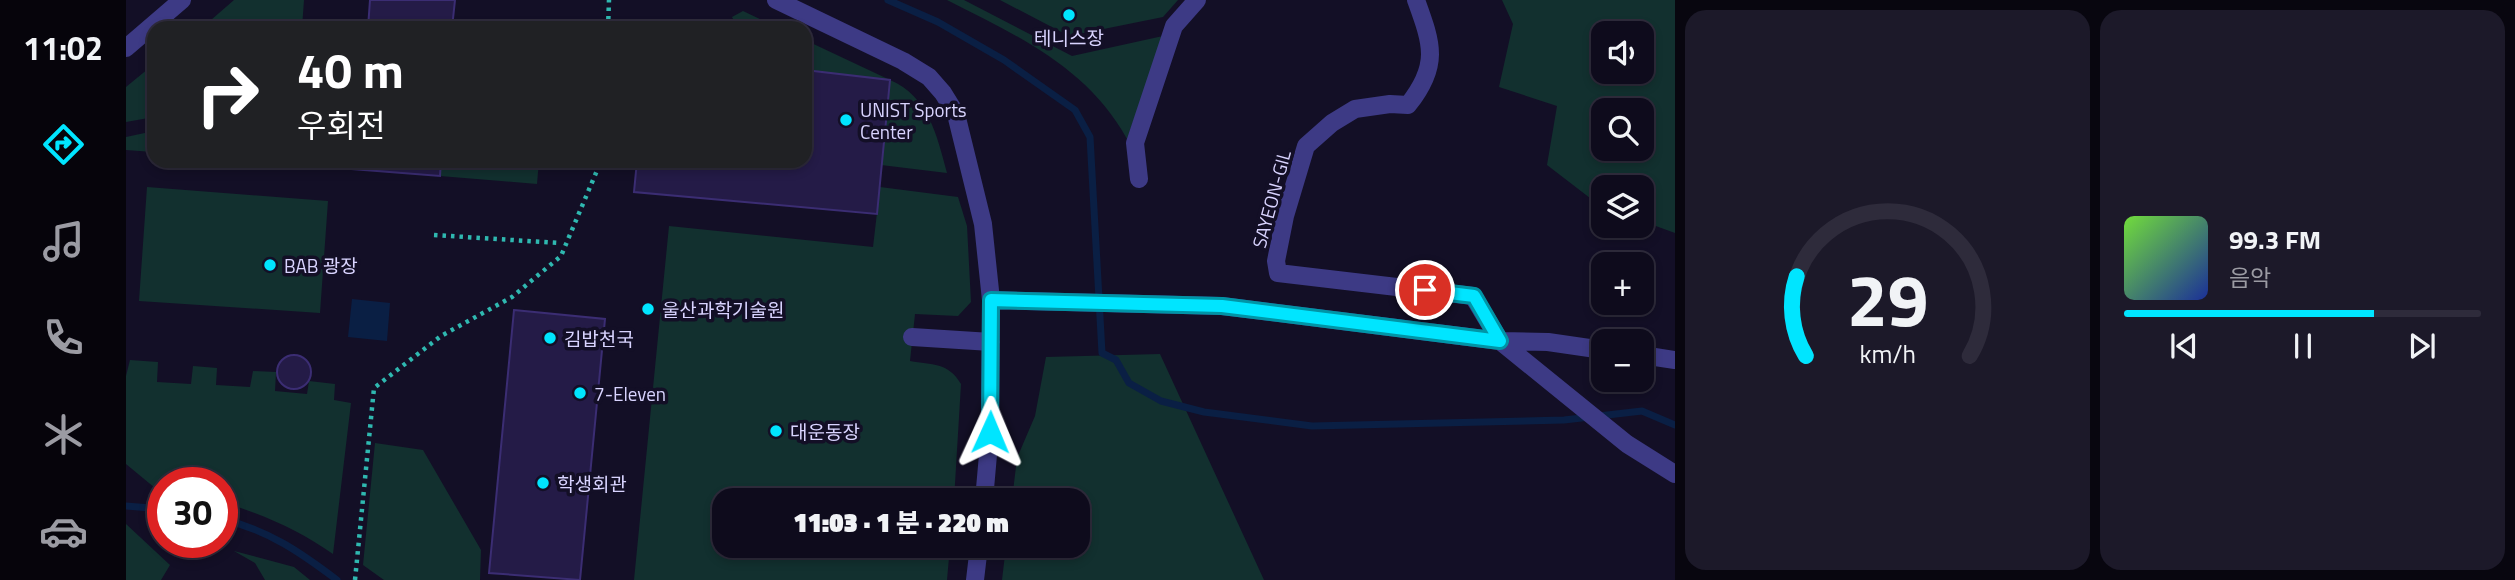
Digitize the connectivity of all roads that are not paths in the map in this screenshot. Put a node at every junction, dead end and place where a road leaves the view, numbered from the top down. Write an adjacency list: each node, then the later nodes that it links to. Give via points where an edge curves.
1 (182, 0): 5 (street)
2 (776, 0): 9 (street, via 903,61 929,77 943,93 956,114 983,224)
3 (1197, 0): 8 (street, via 1174,26 1135,144)
4 (1416, 0): 11 (street, SAYEON-GIL, via 1432,45 1419,91 1408,105 1355,109 1306,146 1285,216 1278,273 1474,296)
5 (158, 21)
6 (147, 30): 7 (street)
7 (126, 48)
8 (1139, 179)
9 (991, 300): 11 (street, via 1222,306); 12 (street)
10 (912, 337): 12 (street)
11 (1500, 341): 13 (street); 16 (street, SAYEON-GIL, via 1627,444)
12 (991, 342): 17 (street)
13 (1591, 348)
14 (1654, 357): 15 (street)
15 (1675, 360)
16 (1675, 474)
17 (985, 488)
18 (978, 558): 19 (street)
19 (975, 580)

